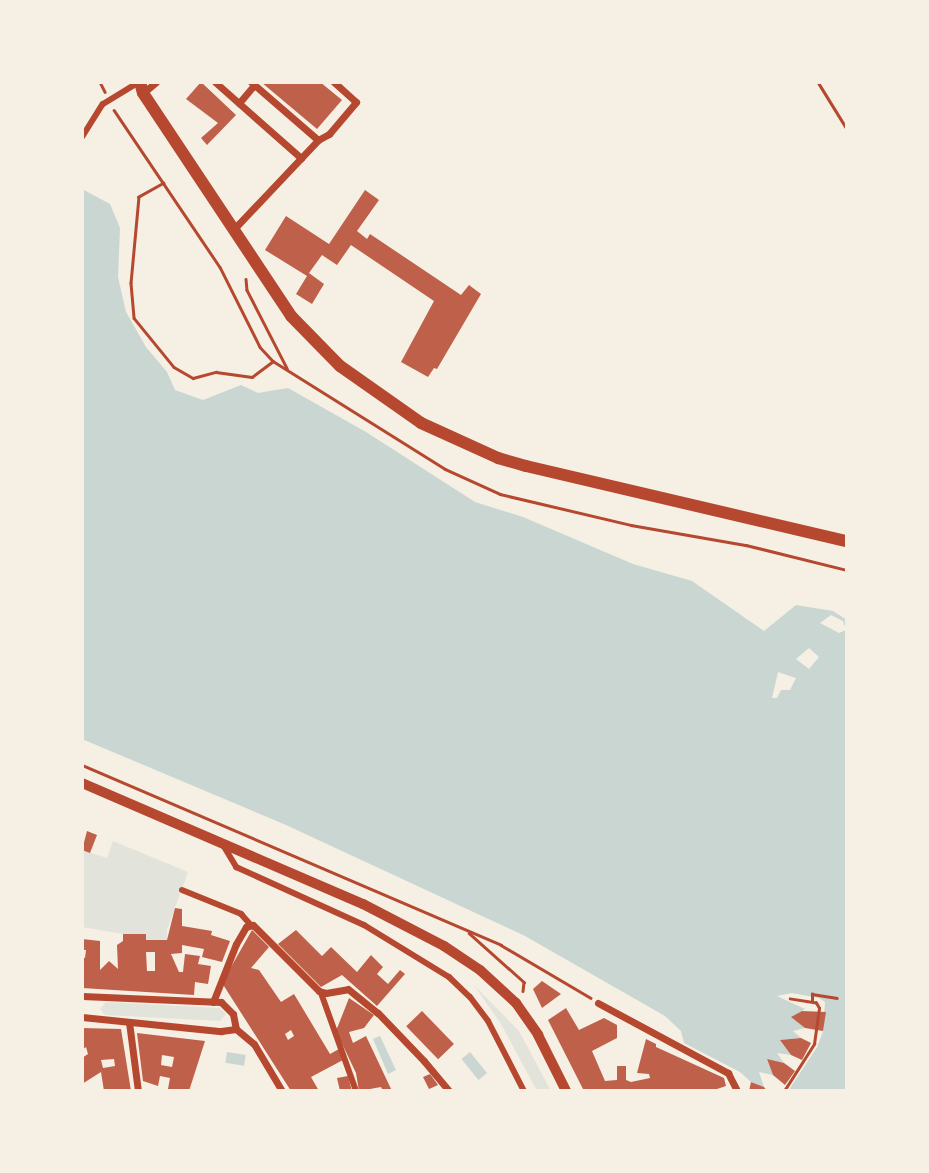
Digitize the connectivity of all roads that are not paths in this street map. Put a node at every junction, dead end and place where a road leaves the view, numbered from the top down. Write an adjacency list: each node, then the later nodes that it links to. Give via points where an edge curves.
1 (156, 82): 5 (street)
2 (215, 82): 6 (street)
3 (334, 82): 8 (street, via 356,102 329,134)
4 (252, 84): 6 (street); 8 (street)
5 (141, 86): 7 (street, via 103,104); 10 (main road)
6 (239, 103): 9 (street)
7 (82, 137)
8 (318, 140): 9 (street)
9 (301, 158): 10 (street)
10 (233, 230): 11 (main road, via 312,340 350,374 432,428 526,466)
11 (847, 541)
12 (82, 783): 13 (street)
13 (222, 843): 27 (street, via 236,867 364,925 449,977 488,1021); 28 (street, via 426,935 480,970 516,1003)
14 (182, 890): 15 (street, via 241,914)
15 (250, 924): 16 (street); 18 (street, via 224,969)
16 (321, 993): 25 (street); 26 (street, via 349,990 378,1013)
17 (82, 996): 18 (street)
18 (213, 1002): 22 (street, via 227,1005)
19 (598, 1003): 29 (street, via 728,1073)
20 (82, 1017): 21 (street)
21 (129, 1022): 22 (street); 23 (street)
22 (236, 1029): 24 (street, via 246,1035)
23 (138, 1091)
24 (282, 1091)
25 (356, 1091)
26 (449, 1091)
27 (524, 1091)
28 (566, 1091)
29 (737, 1091)

